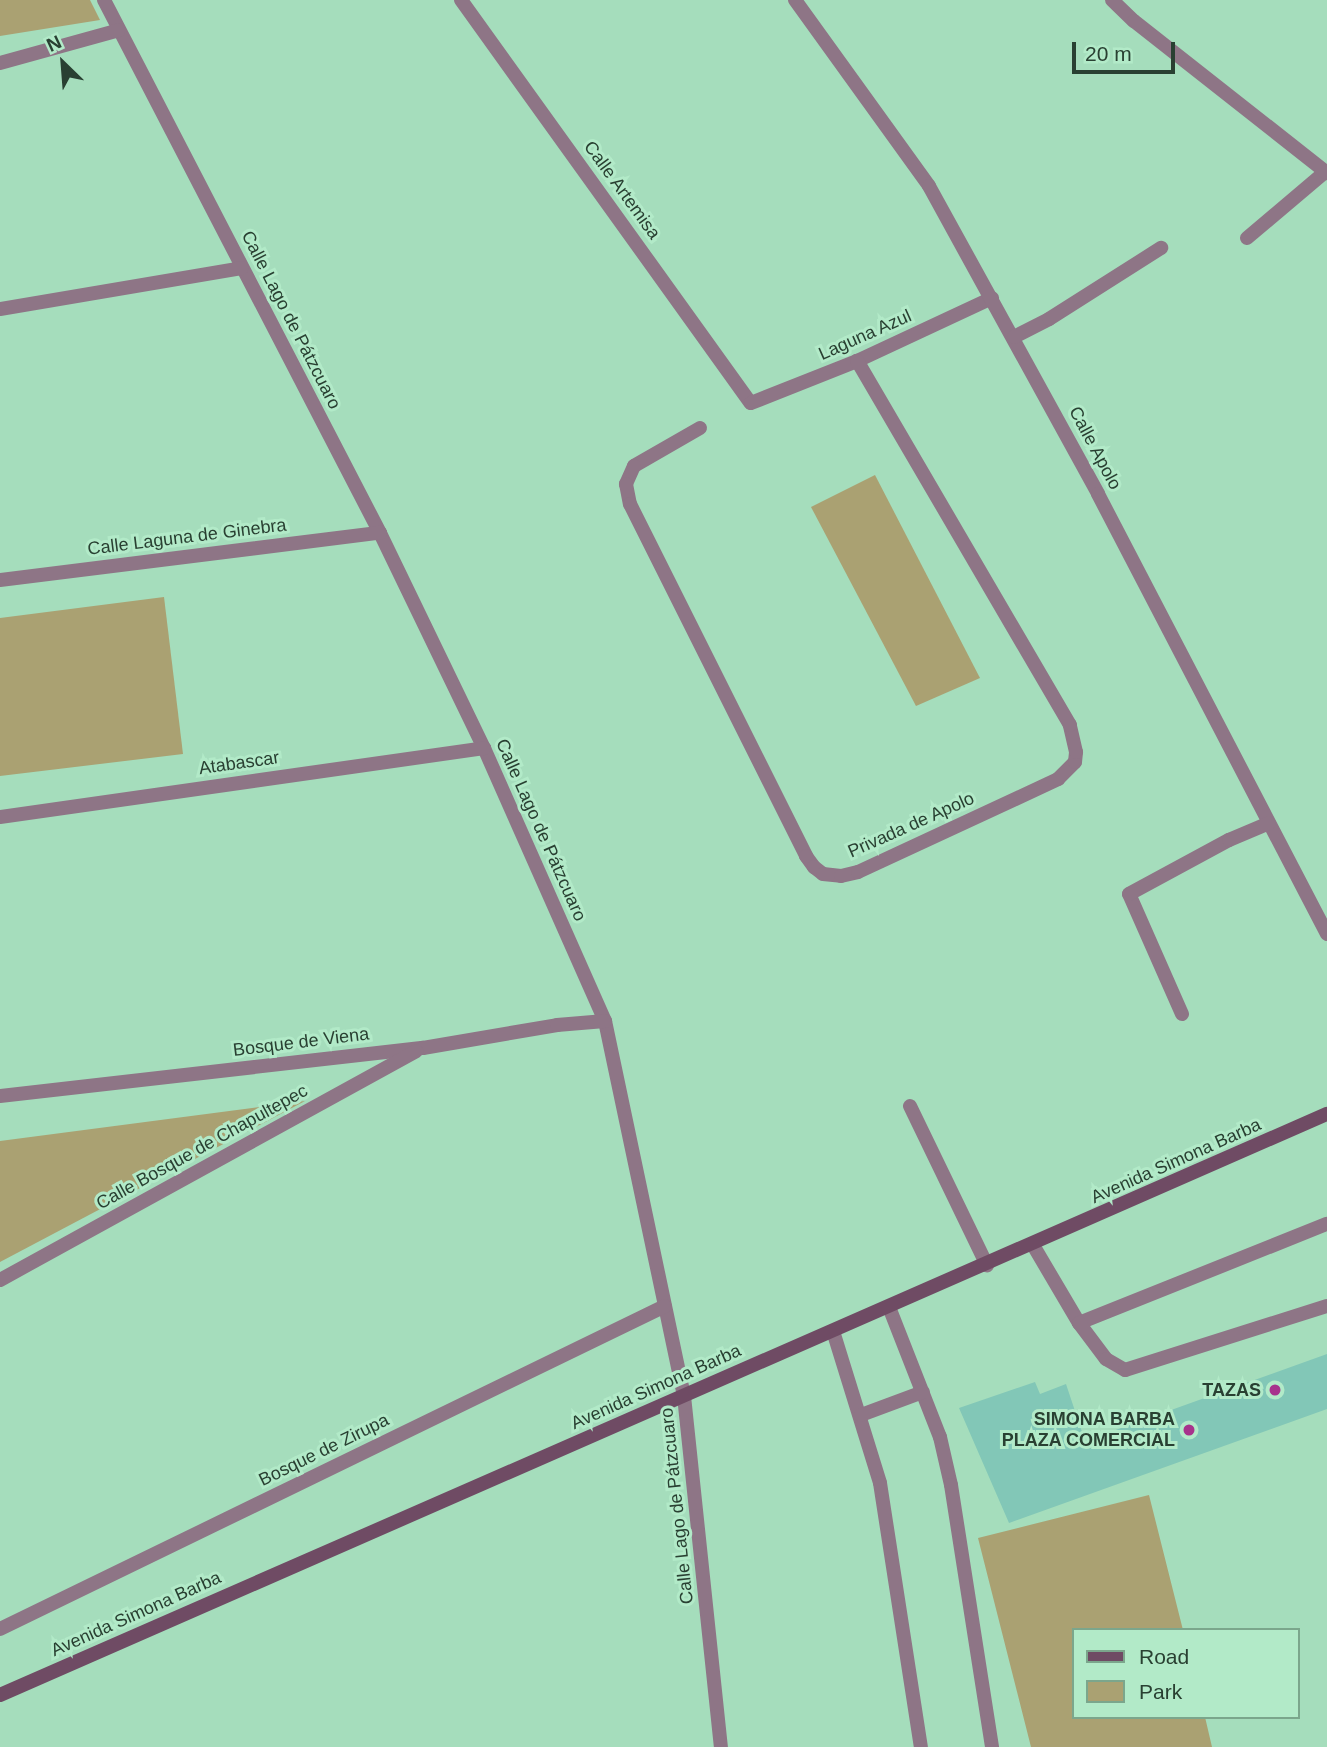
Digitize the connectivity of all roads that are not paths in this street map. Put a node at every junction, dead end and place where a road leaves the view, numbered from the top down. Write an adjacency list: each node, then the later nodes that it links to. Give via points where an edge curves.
1 (104, 0): 5 (street, Calle Lago de Pátzcuaro)
2 (461, 0): 15 (street, Calle Artemisa)
3 (795, 0): 11 (street, Calle Apolo, via 929,186)
4 (1112, 0): 7 (street)
5 (119, 30): 6 (street); 10 (street, Calle Lago de Pátzcuaro)
6 (0, 63)
7 (1326, 172): 8 (street)
8 (1247, 238)
9 (1160, 248): 13 (street)
10 (242, 268): 12 (street); 17 (street, Calle Lago de Pátzcuaro)
11 (992, 298): 13 (street, Calle Apolo); 14 (street, Laguna Azul)
12 (0, 309)
13 (1014, 337): 21 (street, Calle Apolo)
14 (858, 361): 15 (street, Laguna Azul); 16 (street, Privada de Apolo, via 1070,726 1076,752 1075,762 1058,779 858,872 823,874 806,856 630,504 626,484 634,466)
15 (751, 403)
16 (700, 428)
17 (380, 533): 18 (street, Calle Laguna de Ginebra); 19 (street, Calle Lago de Pátzcuaro)
18 (0, 580)
19 (484, 748): 20 (street, Atabascar); 24 (street, Calle Lago de Pátzcuaro)
20 (0, 817)
21 (1269, 823): 22 (street, Calle Apolo); 23 (street, via 1129,894)
22 (1327, 934)
23 (1182, 1014)
24 (605, 1021): 25 (street, Bosque de Viena); 34 (street, Calle Lago de Pátzcuaro)
25 (423, 1048): 26 (street, Bosque de Viena); 32 (street, Calle Bosque de Chapultepec)
26 (0, 1096)
27 (910, 1106): 31 (street)
28 (1327, 1114): 30 (main road, Avenida Simona Barba)
29 (1327, 1224): 36 (street)
30 (1033, 1245): 31 (main road, Avenida Simona Barba); 36 (street)
31 (987, 1265): 35 (main road, Avenida Simona Barba)
32 (0, 1279)
33 (1327, 1306): 36 (street, via 1125,1370 1106,1359)
34 (665, 1307): 39 (street, Calle Lago de Pátzcuaro); 41 (street, Bosque de Zirupa)
35 (889, 1307): 37 (main road, Avenida Simona Barba); 38 (street)
36 (1079, 1323)
37 (833, 1331): 39 (main road, Avenida Simona Barba); 40 (street)
38 (923, 1392): 40 (street); 45 (street, via 951,1485)
39 (684, 1396): 42 (main road, Avenida Simona Barba); 43 (street, Calle Lago de Pátzcuaro)
40 (861, 1415): 44 (street, via 880,1483)
41 (0, 1629)
42 (0, 1695)
43 (721, 1747)
44 (921, 1747)
45 (992, 1747)

